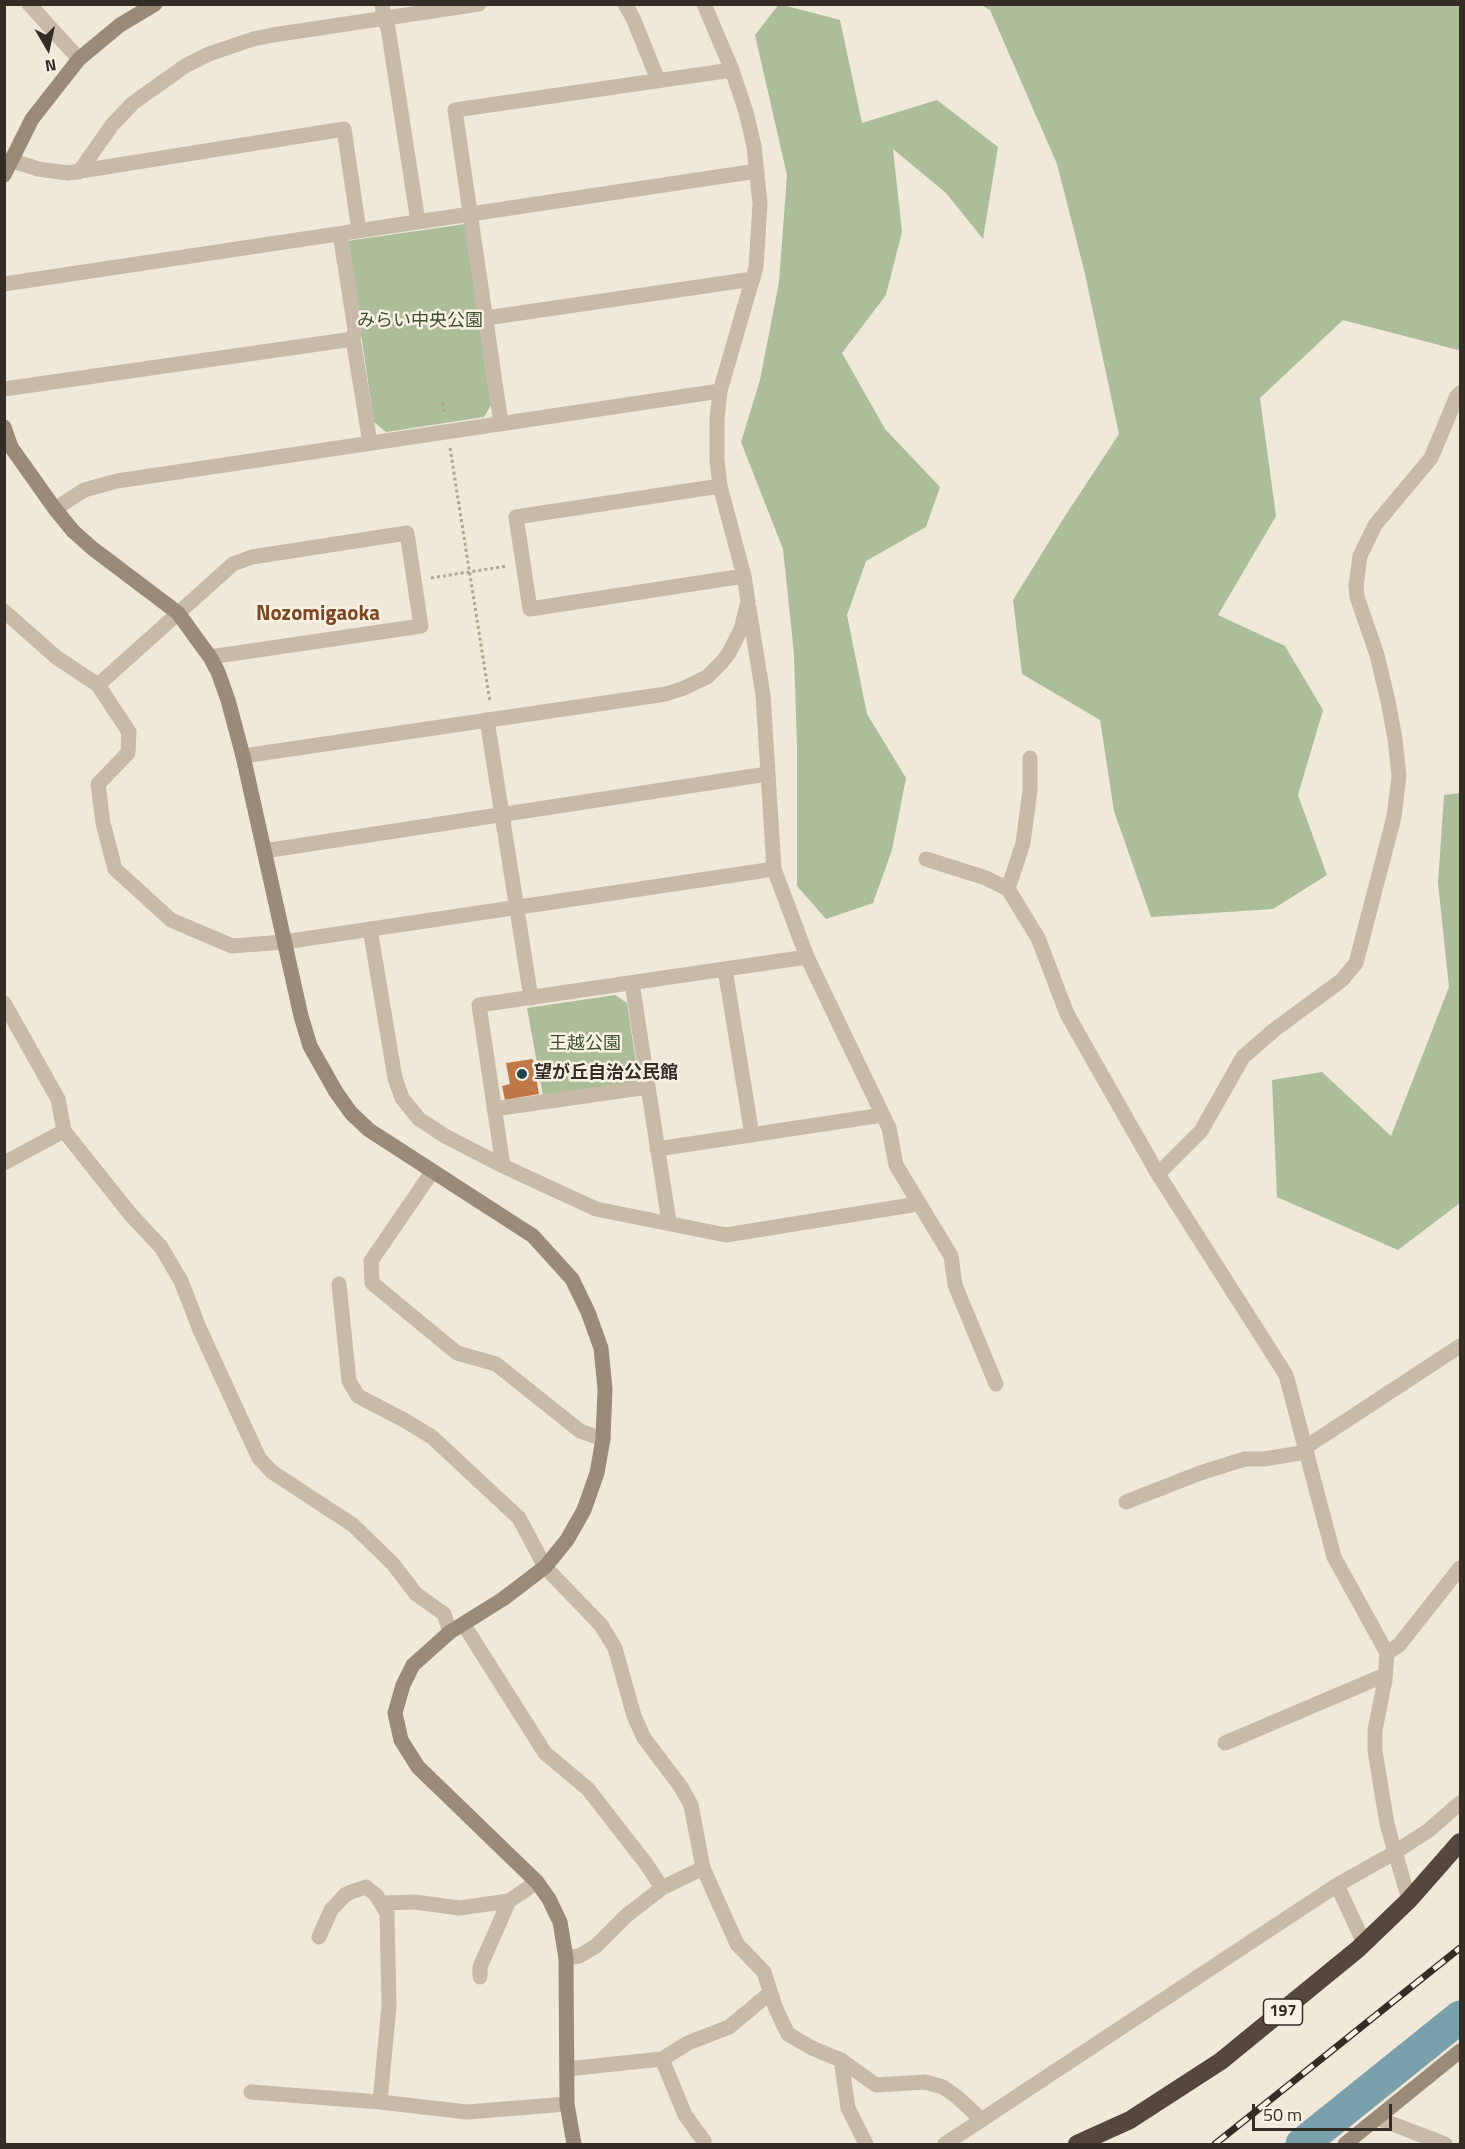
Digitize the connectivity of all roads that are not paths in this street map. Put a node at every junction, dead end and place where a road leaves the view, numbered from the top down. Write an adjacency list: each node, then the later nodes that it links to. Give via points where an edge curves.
1 (29, 4): 7 (street)
2 (155, 4): 7 (street, via 120,25)
3 (479, 4): 6 (street)
4 (625, 4): 9 (street)
5 (704, 4): 8 (street)
6 (383, 12): 12 (street, via 253,39 185,66 133,103); 14 (street)
7 (79, 60): 10 (street, via 32,119)
8 (732, 70): 9 (street); 11 (street, via 752,135)
9 (658, 80): 13 (street, via 455,110)
10 (7, 167): 12 (street)
11 (757, 171): 13 (street); 17 (street, via 758,255)
12 (79, 172): 15 (street, via 344,129)
13 (470, 214): 14 (street); 19 (street)
14 (418, 222): 15 (street)
15 (359, 231): 16 (street)
16 (340, 234): 18 (street); 20 (street, via 355,330)
17 (753, 279): 19 (street); 22 (street)
18 (4, 284)
19 (486, 318): 24 (street)
20 (353, 339): 21 (street); 26 (street)
21 (4, 389)
22 (720, 391): 24 (street); 27 (street, via 716,434)
23 (1461, 393): 61 (street, via 1431,458 1380,518 1360,556 1357,597 1388,701 1399,776 1394,817 1356,963 1342,980 1243,1057 1201,1131)
24 (501, 423): 26 (street)
25 (4, 427): 28 (street, via 11,447)
26 (370, 443): 28 (street, via 117,481 84,490)
27 (720, 486): 29 (street); 29 (street, via 516,517 530,609)
28 (55, 509): 32 (street, via 92,548)
29 (744, 576): 30 (street)
30 (748, 602): 35 (street, via 741,629 722,662 707,677 684,688 666,694); 38 (street, via 763,695)
31 (4, 611): 34 (street, via 57,657)
32 (177, 613): 33 (street); 33 (street, via 232,564 252,557 407,533 421,626); 34 (street)
33 (210, 657): 36 (street, via 228,700)
34 (98, 685): 46 (street, via 129,732 128,753 98,784 115,869 171,920 232,946)
35 (489, 713): 36 (street); 39 (street)
36 (243, 756): 40 (street)
37 (1030, 758): 43 (street, via 1023,843)
38 (767, 774): 39 (street); 42 (street)
39 (502, 815): 40 (street); 44 (street)
40 (264, 851): 46 (street)
41 (926, 859): 43 (street, via 986,878)
42 (774, 869): 44 (street); 47 (street)
43 (1008, 890): 61 (street, via 1038,938 1067,1014)
44 (517, 908): 45 (street); 50 (street)
45 (370, 929): 46 (street); 59 (street, via 394,1078 402,1098 419,1119)
46 (284, 942): 60 (street, via 310,1046 336,1092 369,1130)
47 (807, 957): 48 (street); 54 (street)
48 (725, 969): 49 (street); 56 (street)
49 (632, 983): 50 (street); 52 (street)
50 (531, 998): 53 (street, via 479,1005)
51 (4, 1003): 55 (street, via 58,1099)
52 (648, 1087): 53 (street); 57 (street)
53 (494, 1109): 59 (street)
54 (883, 1115): 56 (street); 62 (street, via 896,1165)
55 (64, 1131): 58 (street); 73 (street, via 161,1247 181,1281 259,1458 272,1472 353,1525 393,1564 416,1594 444,1614)
56 (752, 1135): 57 (street)
57 (657, 1149): 63 (street)
58 (4, 1163)
59 (503, 1166): 63 (street, via 596,1209)
60 (432, 1172): 67 (street, via 532,1236 572,1279 601,1348 605,1389); 67 (street, via 371,1261 372,1283 457,1353 496,1364 580,1431)
61 (1158, 1174): 68 (street, via 1286,1376)
62 (918, 1204): 63 (street, via 726,1235); 66 (street, via 951,1256 955,1285)
63 (669, 1222)
64 (339, 1284): 70 (street, via 349,1381 358,1396 432,1437 519,1518)
65 (1461, 1346): 68 (street)
66 (996, 1384)
67 (603, 1439): 70 (street, via 584,1510)
68 (1306, 1450): 69 (street, via 1264,1460 1245,1459); 74 (street, via 1334,1557)
69 (1126, 1502)
70 (545, 1567): 72 (street); 80 (street, via 601,1624 615,1648 641,1731 691,1804)
71 (1461, 1568): 74 (street, via 1399,1645)
72 (464, 1625): 73 (street); 83 (street, via 545,1753 588,1789)
73 (450, 1632): 81 (street, via 413,1665 403,1685 395,1713 401,1740 418,1767)
74 (1388, 1653): 75 (street)
75 (1385, 1675): 76 (street); 79 (street, via 1375,1730 1376,1751)
76 (1225, 1743)
77 (1461, 1803): 79 (street)
78 (1461, 1842): 84 (highway, 197)
79 (1394, 1853): 82 (street); 84 (street)
80 (703, 1868): 83 (street); 91 (street, via 737,1944 764,1972)
81 (537, 1882): 85 (street); 89 (street, via 560,1922)
82 (1337, 1886): 88 (street); 100 (street)
83 (662, 1888): 89 (street, via 596,1946)
84 (1409, 1900): 88 (highway, 197)
85 (509, 1901): 86 (street, via 459,1908 415,1902); 90 (street, via 480,1967)
86 (381, 1903): 87 (street, via 366,1887 345,1894 331,1910); 97 (street, via 387,1913 389,2006)
87 (319, 1937)
88 (1364, 1943): 105 (highway, 197, via 1221,2061 1130,2121)
89 (566, 1958): 95 (street)
90 (480, 1977)
91 (770, 1993): 93 (street, via 729,2027 688,2043); 94 (street, via 788,2034)
92 (1461, 2051): 99 (street)
93 (662, 2059): 95 (street); 101 (street, via 686,2115)
94 (841, 2060): 100 (street, via 876,2085 925,2082 943,2087); 103 (street, via 848,2108)
95 (567, 2069): 98 (street)
96 (251, 2092): 97 (street)
97 (380, 2102): 98 (street, via 467,2112)
98 (567, 2104): 102 (street)
99 (1377, 2118): 106 (street); 107 (street)
100 (982, 2120): 104 (street)
101 (704, 2141)
102 (574, 2145)
103 (866, 2145)
104 (945, 2145)
105 (1077, 2145)
106 (1345, 2145)
107 (1445, 2145)

